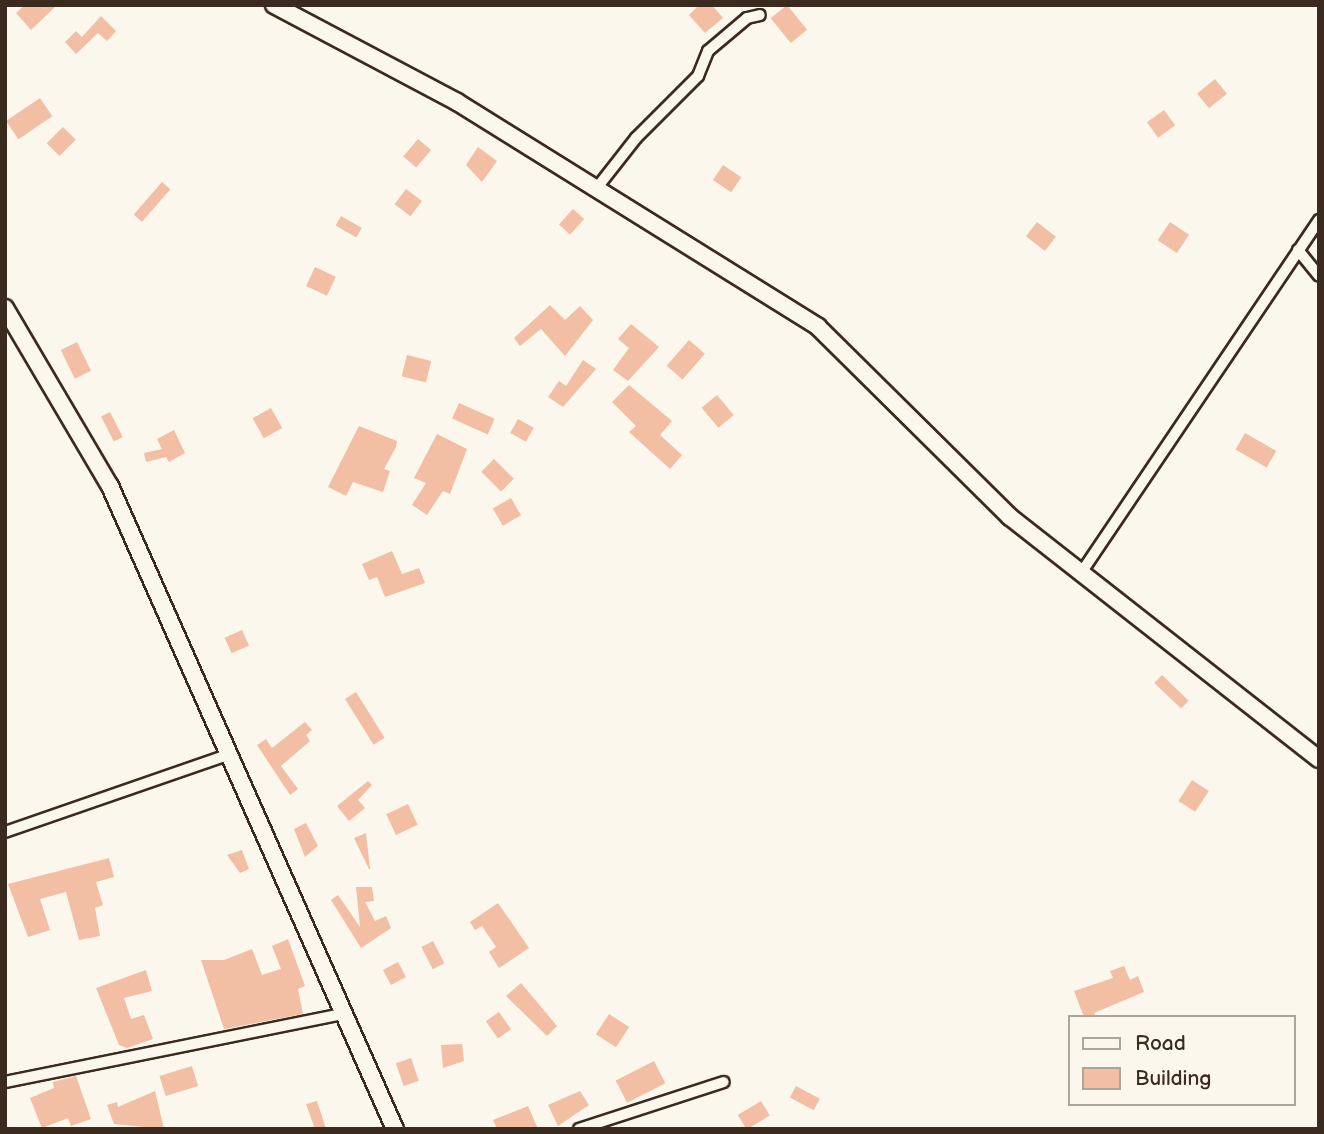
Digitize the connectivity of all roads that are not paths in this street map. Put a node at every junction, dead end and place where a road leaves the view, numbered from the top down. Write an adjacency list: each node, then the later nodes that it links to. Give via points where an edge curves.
1 (274, 5): 3 (main road, via 457,102)
2 (760, 15): 3 (street, via 737,25 708,51 698,76 636,138)
3 (596, 189): 8 (main road, via 818,327 1010,517)
4 (1319, 220): 5 (street)
5 (1298, 250): 6 (street); 8 (street)
6 (1319, 276)
7 (5, 308): 9 (main road, via 110,486)
8 (1081, 573): 10 (main road)
9 (230, 754): 11 (street); 12 (main road)
10 (1319, 759)
11 (5, 832)
12 (346, 1013): 13 (street); 15 (main road)
13 (5, 1082)
14 (724, 1082): 16 (street)
15 (395, 1129)
16 (579, 1129)

